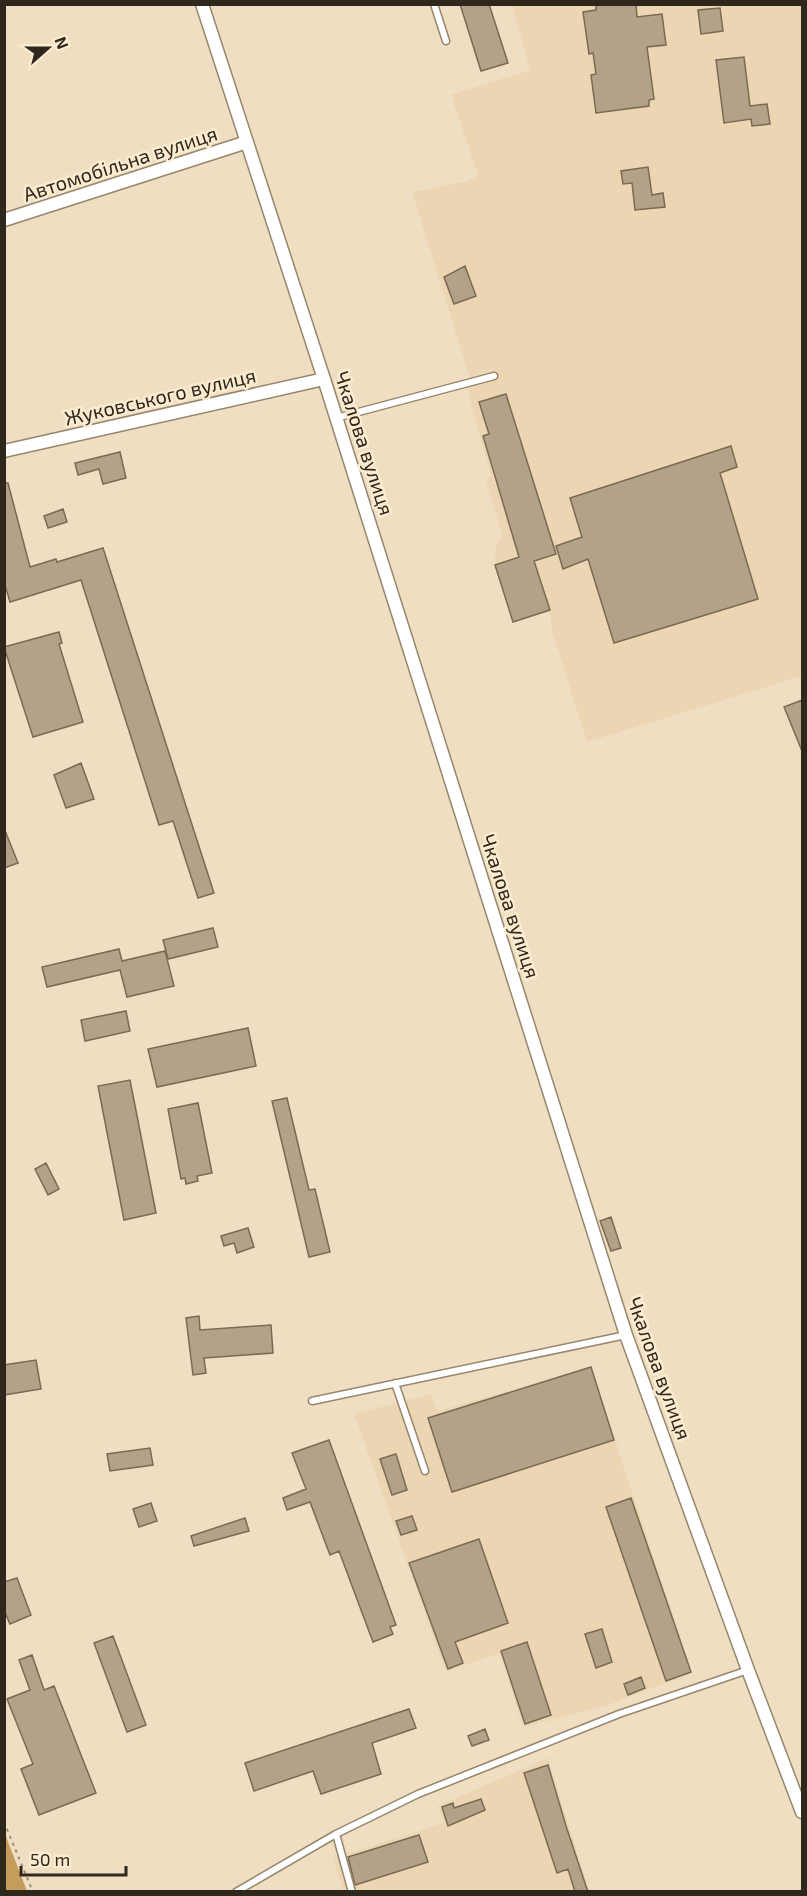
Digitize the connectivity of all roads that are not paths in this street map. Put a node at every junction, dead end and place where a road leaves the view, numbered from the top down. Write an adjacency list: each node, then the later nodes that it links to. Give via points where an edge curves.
1 (202, 4): 4 (street, Чкалова вулиця)
2 (434, 4): 3 (lane)
3 (446, 41)
4 (247, 142): 5 (street, Автомобільна вулиця); 7 (street, Чкалова вулиця)
5 (4, 220)
6 (494, 376): 8 (lane)
7 (324, 379): 8 (street, Чкалова вулиця); 9 (street, Жуковського вулиця)
8 (336, 418): 10 (street, Чкалова вулиця)
9 (4, 451)
10 (626, 1335): 11 (lane); 14 (street, Чкалова вулиця)
11 (395, 1383): 12 (lane); 13 (lane)
12 (312, 1401)
13 (425, 1471)
14 (748, 1670): 15 (street, Чкалова вулиця); 16 (lane, via 620,1714 418,1794)
15 (802, 1812)
16 (336, 1834): 17 (lane); 18 (lane)
17 (236, 1892)
18 (352, 1892)

